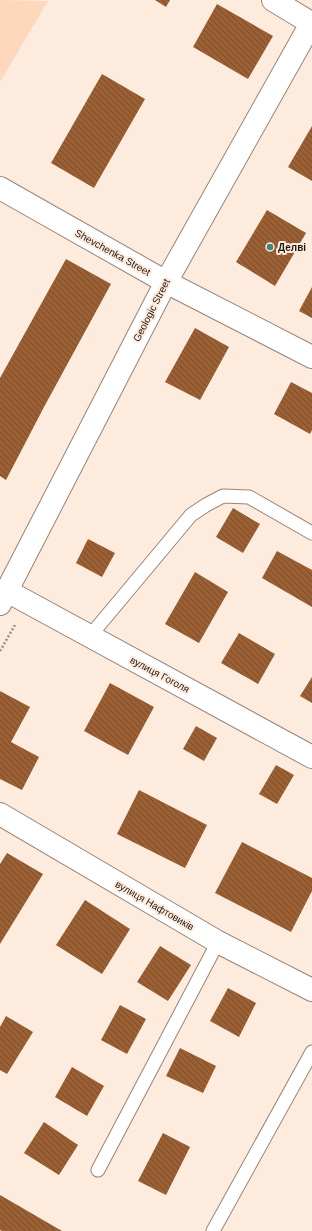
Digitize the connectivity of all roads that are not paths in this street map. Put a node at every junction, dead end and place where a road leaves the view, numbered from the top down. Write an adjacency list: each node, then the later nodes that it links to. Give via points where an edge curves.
1 (283, 3): 2 (street)
2 (312, 23): 4 (street, Geologic Street)
3 (0, 188): 4 (street, Shevchenka Street)
4 (166, 282): 5 (street, Shevchenka Street); 7 (street, Geologic Street)
5 (312, 357)
6 (312, 533): 8 (lane, via 249,497 223,496 191,515)
7 (4, 597): 8 (street, вулиця Гоголя)
8 (90, 636): 9 (street, вулиця Гоголя)
9 (312, 756)
10 (0, 814): 11 (street, вулиця Нафтовиків)
11 (218, 942): 12 (street, вулиця Нафтовиків); 14 (lane)
12 (312, 990)
13 (312, 1052): 15 (lane)
14 (98, 1170)
15 (213, 1231)

